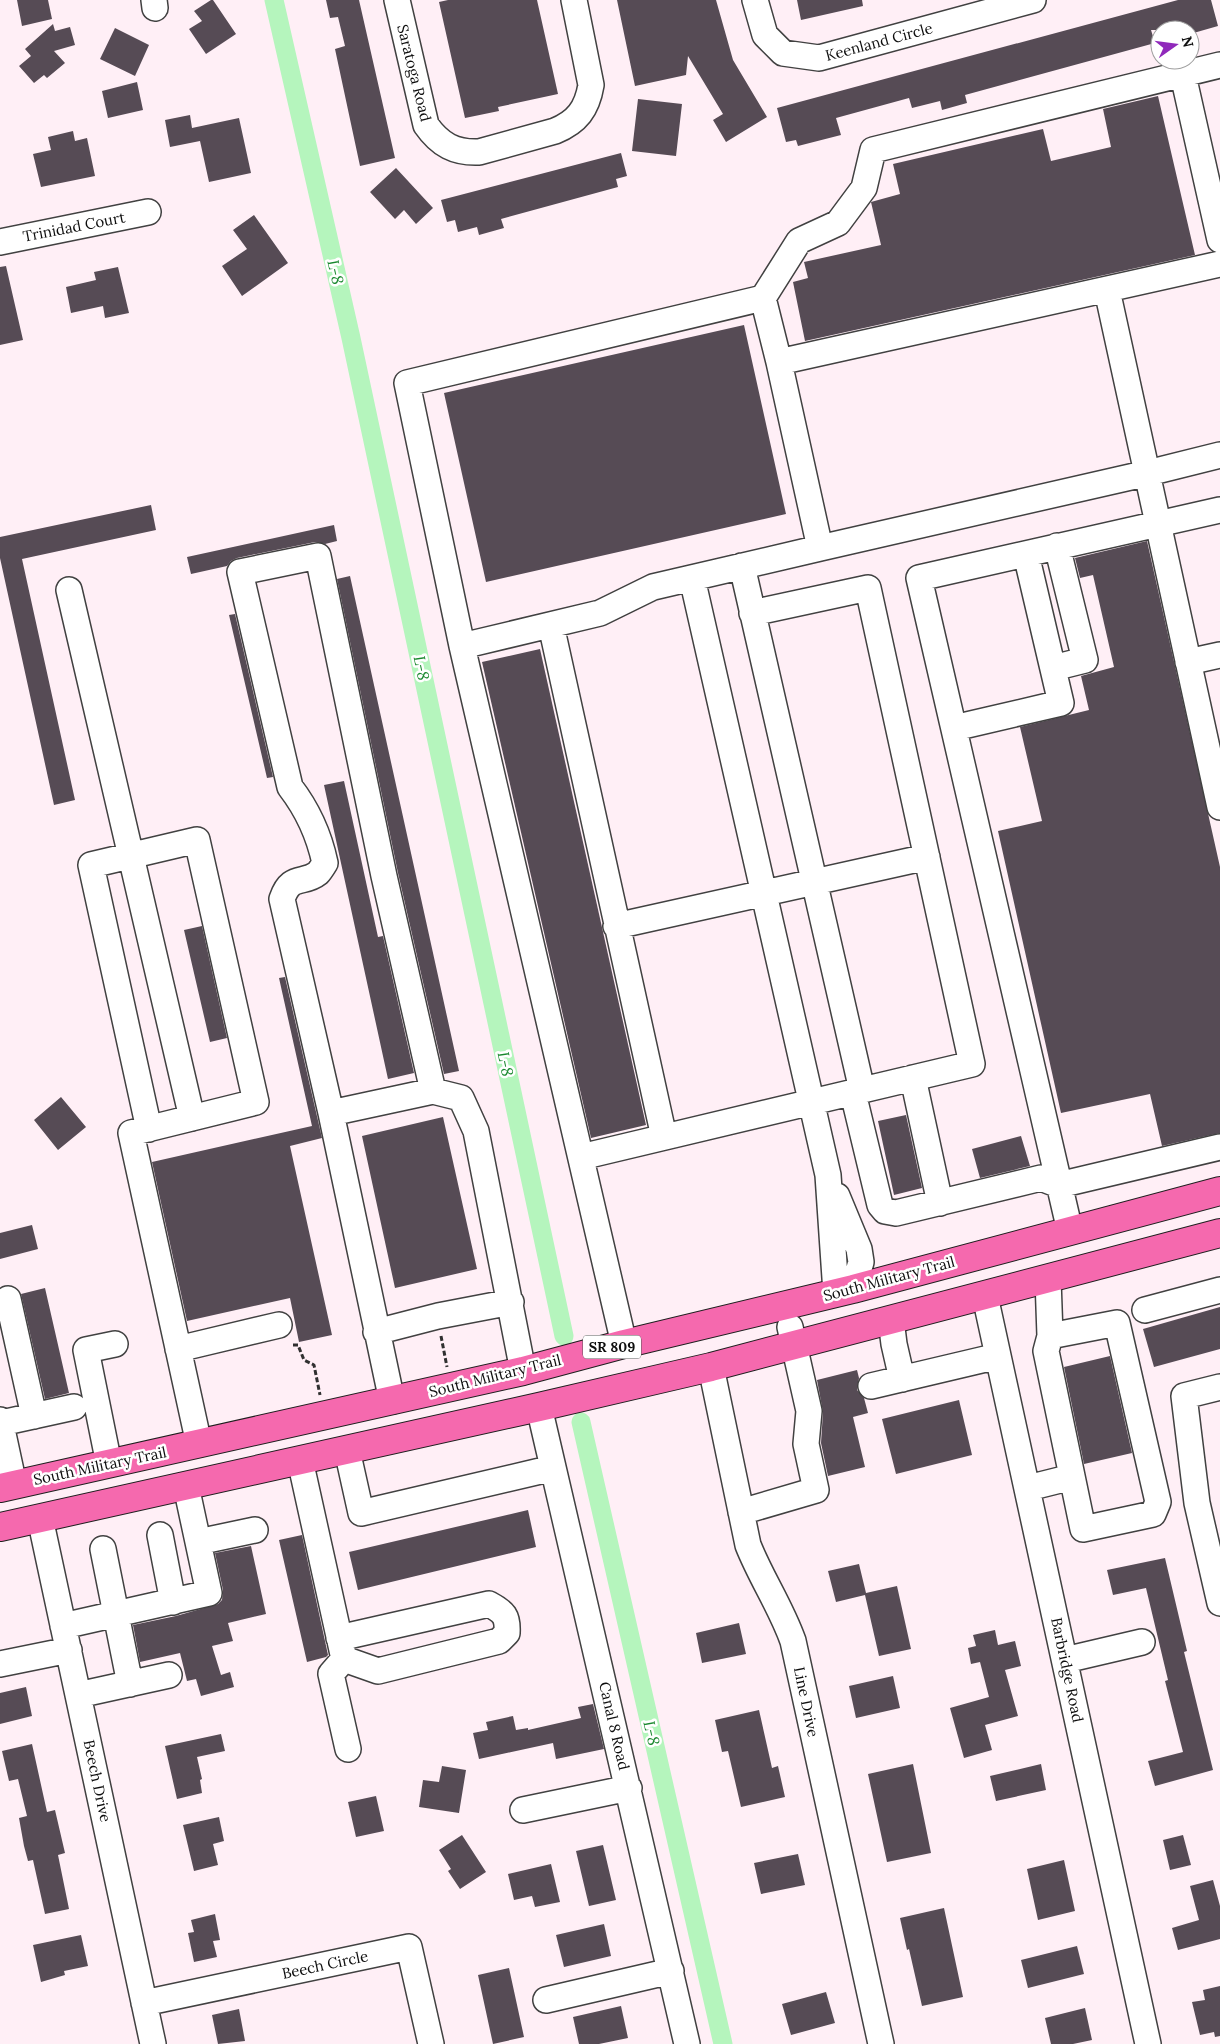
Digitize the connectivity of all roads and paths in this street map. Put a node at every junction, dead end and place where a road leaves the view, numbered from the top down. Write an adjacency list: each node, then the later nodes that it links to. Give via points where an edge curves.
1 (397, 0): 2 (street, Saratoga Road, via 426,125 443,144 466,152 479,152 555,131 572,123 584,109 591,85)
2 (574, 0)
3 (756, 0): 4 (street, Keenland Circle, via 765,35 783,53 819,58)
4 (1033, 0)
5 (1220, 65): 6 (street)
6 (1183, 75): 8 (street); 12 (street, via 873,150 864,188 838,223 799,241)
7 (148, 212): 9 (street, Trinidad Court)
8 (1220, 240)
9 (0, 242)
10 (1220, 264): 11 (street)
11 (1107, 290): 13 (street); 15 (street)
12 (763, 298): 13 (street); 26 (street, via 407,383)
13 (779, 362): 19 (street)
14 (1220, 454): 15 (street)
15 (1148, 473): 17 (street); 19 (street)
16 (1220, 510): 17 (street)
17 (1158, 523): 18 (street); 28 (street)
18 (1057, 546): 20 (street); 29 (street, via 1085,660)
19 (820, 548): 21 (street)
20 (1026, 554): 29 (street); 30 (street, via 919,578)
21 (742, 566): 22 (street); 24 (street)
22 (692, 578): 25 (street, via 653,587 600,613); 35 (street)
23 (69, 590): 32 (street)
24 (752, 613): 33 (street, via 868,588); 34 (street)
25 (551, 625): 26 (street); 36 (street)
26 (462, 646): 46 (street)
27 (1220, 655): 28 (street)
28 (1188, 662): 31 (street)
29 (1053, 668): 30 (street, via 1061,703)
30 (954, 728): 47 (street)
31 (1220, 807)
32 (132, 855): 42 (street); 42 (street, via 197,840 200,849 256,1102); 43 (street, via 91,865)
33 (927, 857): 34 (street); 37 (street, via 972,1064)
34 (814, 881): 35 (street); 39 (street)
35 (764, 894): 36 (street); 40 (street)
36 (616, 926): 44 (street)
37 (913, 1078): 39 (street); 49 (street)
38 (433, 1091): 41 (street); 41 (street, via 384,876 318,556 240,572 290,787 302,803 321,844 325,863 318,874 295,881 286,888 282,898); 58 (street, via 460,1098 476,1131)
39 (858, 1091): 40 (street); 49 (street, via 880,1205 885,1211 896,1213)
40 (812, 1103): 44 (street); 55 (street, via 828,1175 859,1249 861,1262)
41 (331, 1113): 61 (street)
42 (192, 1118): 43 (street)
43 (149, 1129): 68 (street, via 131,1133)
44 (664, 1137): 46 (street)
45 (1220, 1147): 47 (street)
46 (581, 1156): 67 (street)
47 (1059, 1186): 49 (street, via 1042,1178); 51 (street)
48 (1220, 1191): 50 (main road, South Military Trail / SR 809)
49 (940, 1203)
50 (1135, 1214): 51 (main road, South Military Trail / SR 809); 60 (main road, via 1095,1242 912,1290 895,1302)
51 (1070, 1231): 55 (main road, South Military Trail / SR 809)
52 (1220, 1233): 53 (main road)
53 (1048, 1279): 56 (main road); 65 (street)
54 (1220, 1290): 59 (street)
55 (844, 1291): 64 (main road, via 845,1309); 67 (main road, South Military Trail / SR 809)
56 (985, 1296): 60 (main road); 69 (street, Barbridge Road)
57 (8, 1299): 81 (street)
58 (511, 1302): 61 (street); 72 (street)
59 (1145, 1310)
60 (891, 1320): 64 (main road); 73 (street)
61 (376, 1332): 78 (street)
62 (440, 1334): 71 (path)
63 (286, 1335): 68 (street); 77 (path, via 298,1345 304,1360 314,1365)
64 (792, 1336): 70 (main road); 74 (main road, via 663,1362); 93 (street, via 809,1411 806,1444 816,1490)
65 (1050, 1336): 89 (street, via 1046,1351); 89 (street, via 1117,1322 1158,1502 1153,1514 1083,1529)
66 (115, 1344): 87 (street, via 86,1350)
67 (624, 1344): 72 (main road, South Military Trail / SR 809)
68 (178, 1349): 84 (street)
69 (998, 1356): 73 (street); 91 (street, Barbridge Road)
70 (711, 1367): 74 (main road); 93 (street, Line Drive)
71 (447, 1368)
72 (523, 1371): 78 (main road, South Military Trail / SR 809)
73 (902, 1378): 75 (street)
74 (639, 1384): 80 (main road)
75 (871, 1386)
76 (1220, 1387): 101 (street, via 1184,1396 1198,1503)
77 (320, 1396)
78 (392, 1401): 83 (main road, South Military Trail / SR 809)
79 (74, 1407): 81 (street)
80 (539, 1408): 85 (main road); 88 (street, Canal 8 Road)
81 (34, 1416): 82 (street)
82 (0, 1421): 92 (street)
83 (277, 1427): 84 (main road, South Military Trail / SR 809); 94 (main road, via 240,1448 59,1494 46,1502)
84 (199, 1444): 87 (main road, South Military Trail / SR 809)
85 (347, 1450): 86 (main road); 88 (street, via 361,1512)
86 (300, 1460): 90 (main road); 105 (street)
87 (109, 1464): 92 (main road, South Military Trail / SR 809)
88 (553, 1468): 113 (street, Canal 8 Road)
89 (1072, 1477): 91 (street)
90 (186, 1486): 94 (main road); 98 (street)
91 (1028, 1488): 107 (street, Barbridge Road)
92 (5, 1492)
93 (741, 1512): 122 (street, Line Drive, via 748,1544 784,1616 792,1641)
94 (40, 1518): 95 (main road); 103 (street, Beech Drive)
95 (0, 1526)
96 (255, 1530): 98 (street)
97 (160, 1535): 100 (street)
98 (198, 1542): 100 (street, via 208,1593)
99 (103, 1549): 102 (street)
100 (173, 1602): 102 (street)
101 (1220, 1603)
102 (116, 1614): 103 (street); 110 (street)
103 (63, 1626): 106 (street, Beech Drive)
104 (1142, 1642): 107 (street)
105 (342, 1649): 105 (street, via 489,1604 501,1611 508,1621 507,1633 494,1643 378,1672); 112 (street, via 331,1674)
106 (68, 1650): 108 (street); 111 (street, Beech Drive)
107 (1065, 1660): 123 (street, Barbridge Road)
108 (0, 1664)
109 (169, 1675): 110 (street)
110 (130, 1684): 111 (street)
111 (78, 1695): 117 (street, Beech Drive)
112 (348, 1749)
113 (629, 1788): 114 (street); 115 (street, Canal 8 Road)
114 (523, 1810)
115 (663, 1972): 116 (street); 120 (street); 121 (street, Canal 8 Road)
116 (546, 2000)
117 (144, 2003): 118 (street, Beech Drive); 119 (street, Beech Circle, via 409,1947)
118 (153, 2044)
119 (431, 2044)
120 (670, 2044)
121 (688, 2044)
122 (881, 2044)
123 (1148, 2044)

